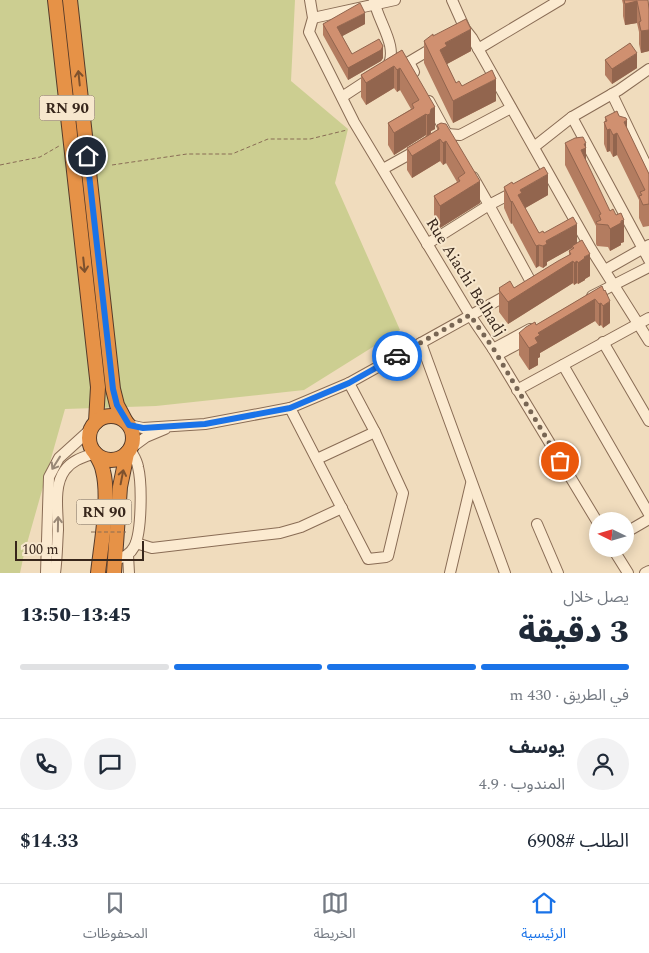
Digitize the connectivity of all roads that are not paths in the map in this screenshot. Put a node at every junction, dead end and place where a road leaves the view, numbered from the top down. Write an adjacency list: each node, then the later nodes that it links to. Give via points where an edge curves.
1 (55, 0): 48 (highway, RN 90, one-way to 48, via 98,387)
2 (70, 0): 47 (highway, RN 90, one-way to 2, via 117,405 113,389)
3 (310, 0): 8 (street, Rue Aiachi Belhadj)
4 (395, 0): 7 (street)
5 (452, 0): 9 (street)
6 (560, 0): 10 (street)
7 (374, 2): 8 (street); 15 (street, via 392,50 391,61)
8 (313, 18): 15 (street, Rue Aiachi Belhadj, via 309,32)
9 (457, 34): 10 (street); 12 (street, via 409,62)
10 (478, 49): 16 (street)
11 (649, 69): 14 (street)
12 (417, 78)
13 (426, 94): 18 (street)
14 (612, 94): 17 (street); 23 (street)
15 (342, 97): 22 (street, Rue Aiachi Belhadj)
16 (511, 108): 18 (street, via 460,135); 19 (street)
17 (572, 118): 19 (street); 27 (street)
18 (439, 138): 20 (street); 22 (street)
19 (534, 147): 30 (street, via 545,175 587,252)
20 (456, 150)
21 (466, 166): 25 (street)
22 (383, 169): 26 (street, Rue Aiachi Belhadj)
23 (649, 172)
24 (523, 186): 25 (street)
25 (489, 205): 26 (street); 34 (street, via 535,280)
26 (427, 244): 34 (street, Rue Aiachi Belhadj)
27 (646, 247): 28 (street); 30 (street)
28 (649, 260)
29 (649, 268): 31 (street)
30 (605, 270): 31 (street)
31 (617, 288): 32 (street); 33 (street); 36 (street)
32 (580, 303)
33 (593, 305)
34 (470, 315): 39 (street); 41 (street, Rue Aiachi Belhadj)
35 (649, 318): 36 (street)
36 (638, 324): 38 (street); 40 (street)
37 (538, 329): 41 (street)
38 (649, 341)
39 (420, 342): 43 (street); 54 (street)
40 (603, 342): 42 (street); 46 (street)
41 (495, 352): 44 (street, Rue Aiachi Belhadj)
42 (563, 365): 44 (street); 57 (street)
43 (349, 383): 45 (street); 50 (street)
44 (517, 390): 56 (street, Rue Aiachi Belhadj)
45 (290, 408): 49 (street); 53 (street)
46 (649, 421)
47 (127, 422): 48 (highway, via 107,416); 49 (street, via 143,428); 51 (highway, via 133,436)
48 (93, 426): 52 (highway, via 90,442); 65 (street, one-way to 65, via 59,458 50,477)
49 (169, 428): 51 (street, via 146,437)
50 (376, 432): 53 (street); 55 (street, via 403,493 388,556 368,559)
51 (129, 450): 52 (highway, via 111,460); 61 (street, via 138,465 140,477); 63 (highway, RN 90, one-way to 51, via 120,487)
52 (95, 453): 66 (street, one-way to 52, via 61,477 72,462); 67 (highway, RN 90, via 105,482)
53 (317, 459): 55 (street)
54 (471, 483): 69 (street); 70 (street)
55 (342, 508): 61 (street, via 302,527 280,533 152,548)
56 (591, 512)
57 (649, 514)
58 (649, 519): 60 (street)
59 (537, 524): 71 (street)
60 (634, 528)
61 (136, 543): 63 (street)
62 (619, 558): 72 (street)
63 (119, 562): 68 (street)
64 (649, 571): 73 (street)
65 (46, 573)
66 (55, 573)
67 (98, 573)
68 (129, 573)
69 (450, 573)
70 (505, 573)
71 (558, 573)
72 (628, 573)
73 (645, 573)

